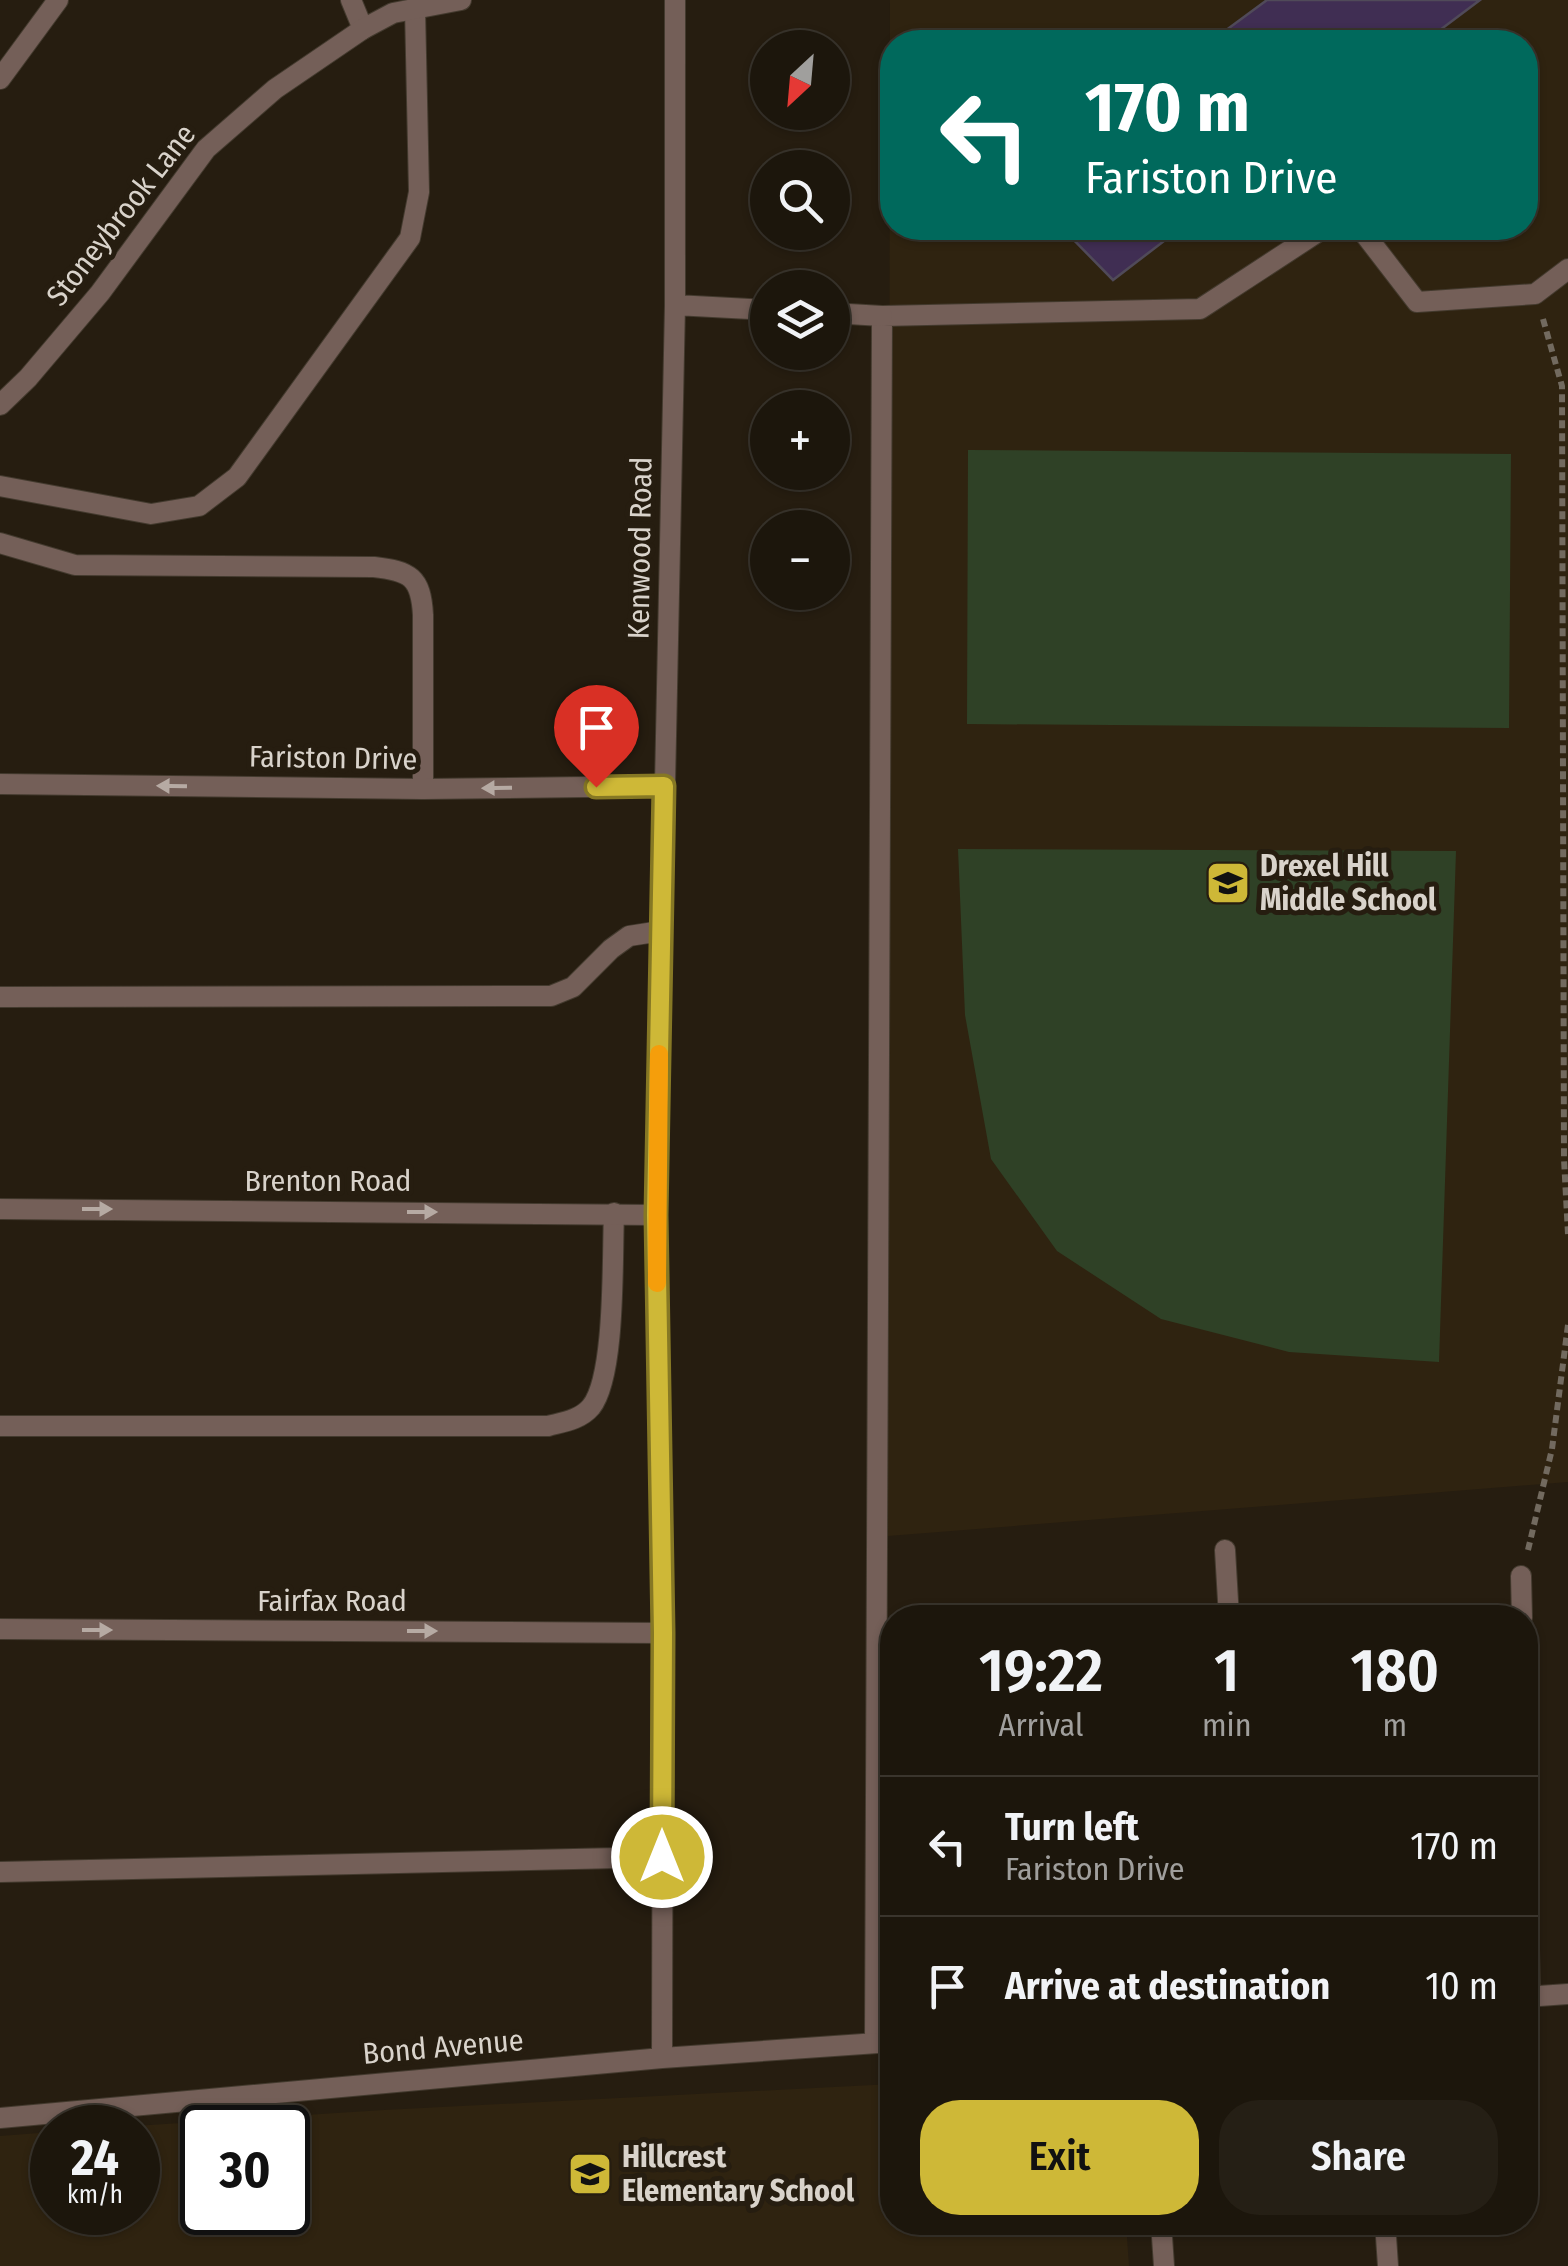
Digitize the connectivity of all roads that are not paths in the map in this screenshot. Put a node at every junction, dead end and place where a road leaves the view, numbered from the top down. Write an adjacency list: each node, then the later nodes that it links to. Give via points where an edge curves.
1 (58, 0): 7 (street)
2 (351, 0): 6 (street)
3 (460, 0): 5 (street, Stoneybrook Lane)
4 (675, 0): 11 (street, Kenwood Road)
5 (415, 9): 6 (street, Stoneybrook Lane); 16 (street, via 419,192 410,238 236,477 199,506 151,514)
6 (363, 29): 15 (street, Stoneybrook Lane, via 275,89 206,149 100,293)
7 (0, 79)
8 (1306, 240): 14 (street, via 1200,309)
9 (1369, 240): 10 (street, via 1418,302 1535,294)
10 (1568, 269)
11 (675, 305): 12 (street); 19 (street, Kenwood Road)
12 (750, 309)
13 (850, 314): 14 (street)
14 (882, 316): 29 (street)
15 (0, 405)
16 (0, 486)
17 (0, 543): 20 (street, via 76,565 374,568 412,577 422,592)
18 (0, 784): 20 (street, Fariston Drive, one-way to 18)
19 (664, 786): 20 (street, Fariston Drive, one-way to 20); 21 (street, Kenwood Road)
20 (423, 790)
21 (661, 931): 22 (street, via 630,936 573,987 551,996); 25 (street, Kenwood Road)
22 (0, 998)
23 (0, 1209): 24 (street, Brenton Road, one-way to 24)
24 (614, 1214): 25 (street, Brenton Road); 26 (street, via 606,1372 590,1409 573,1420 548,1426)
25 (656, 1215): 33 (street, Kenwood Road)
26 (0, 1426)
27 (1226, 1550): 30 (street)
28 (1522, 1576): 31 (street)
29 (883, 1605)
30 (1228, 1605)
31 (1522, 1605)
32 (0, 1629): 33 (street, Fairfax Road, one-way to 33)
33 (663, 1633): 34 (street, Kenwood Road)
34 (662, 1857): 35 (street); 39 (street, Kenwood Road)
35 (0, 1872)
36 (1568, 1994): 37 (street)
37 (1538, 1996)
38 (880, 2042): 39 (street, Bond Avenue)
39 (662, 2058): 40 (street, Bond Avenue)
40 (0, 2118)
41 (1162, 2235): 43 (street)
42 (1386, 2235): 44 (street)
43 (1164, 2266)
44 (1388, 2266)

